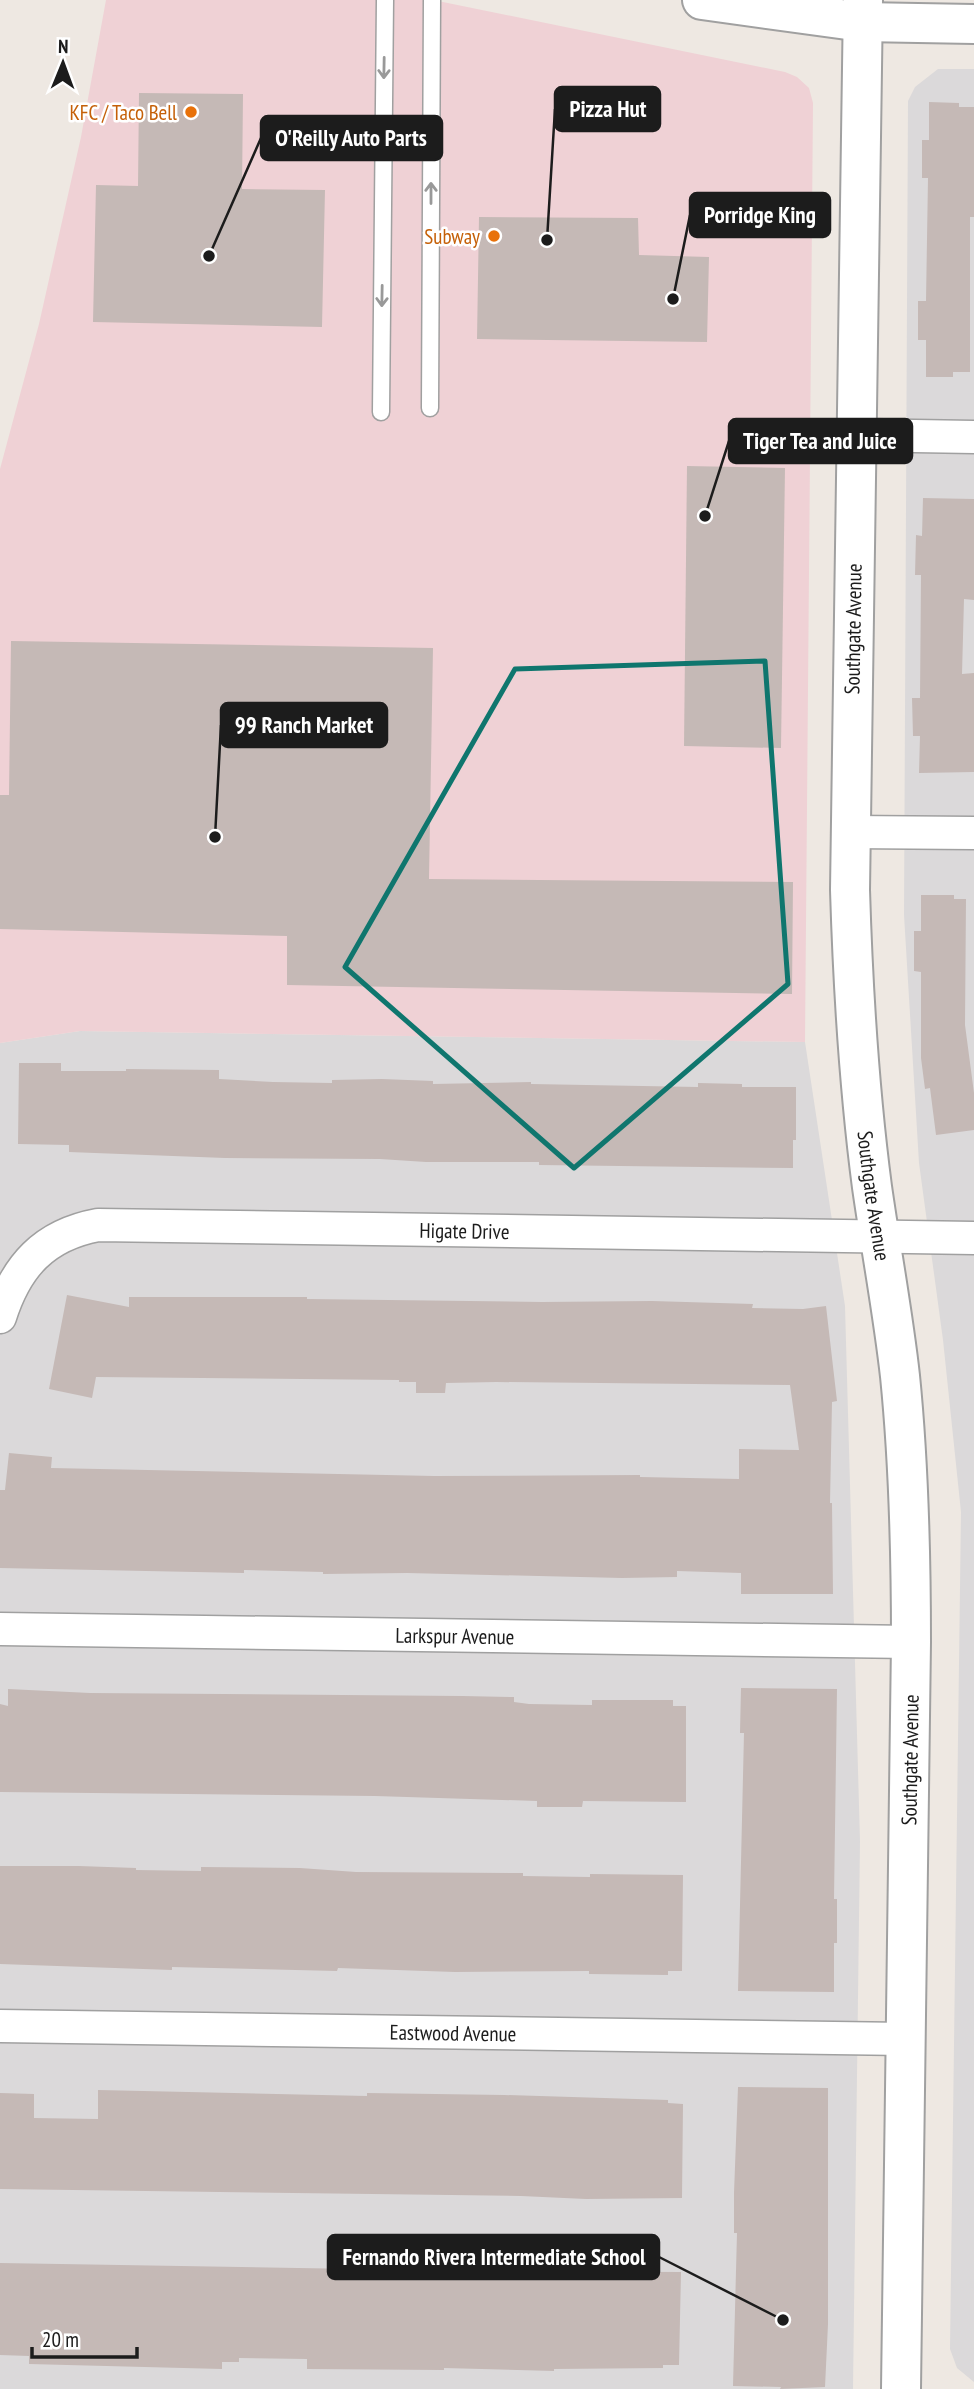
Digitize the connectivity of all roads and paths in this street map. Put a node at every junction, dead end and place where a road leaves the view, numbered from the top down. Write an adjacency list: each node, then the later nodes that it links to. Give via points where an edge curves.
1 (385, 0): 7 (lane, one-way to 7)
2 (432, 0): 6 (lane, one-way to 2)
3 (702, 0): 4 (street)
4 (862, 11): 5 (street); 8 (street, Southgate Avenue)
5 (974, 24)
6 (429, 408)
7 (381, 412)
8 (855, 435): 9 (street); 10 (street, Southgate Avenue)
9 (974, 437)
10 (850, 832): 11 (street); 12 (street, Southgate Avenue, via 856,1022)
11 (974, 833)
12 (881, 1236): 13 (street, Higate Drive); 14 (street, Higate Drive, via 98,1226 63,1236 36,1254 17,1277); 16 (street, Southgate Avenue, via 905,1440)
13 (974, 1238)
14 (0, 1317)
15 (0, 1629): 16 (street, Larkspur Avenue)
16 (911, 1642): 18 (street, Southgate Avenue)
17 (0, 2026): 18 (street, Eastwood Avenue)
18 (906, 2039): 19 (street, Southgate Avenue)
19 (901, 2389)

